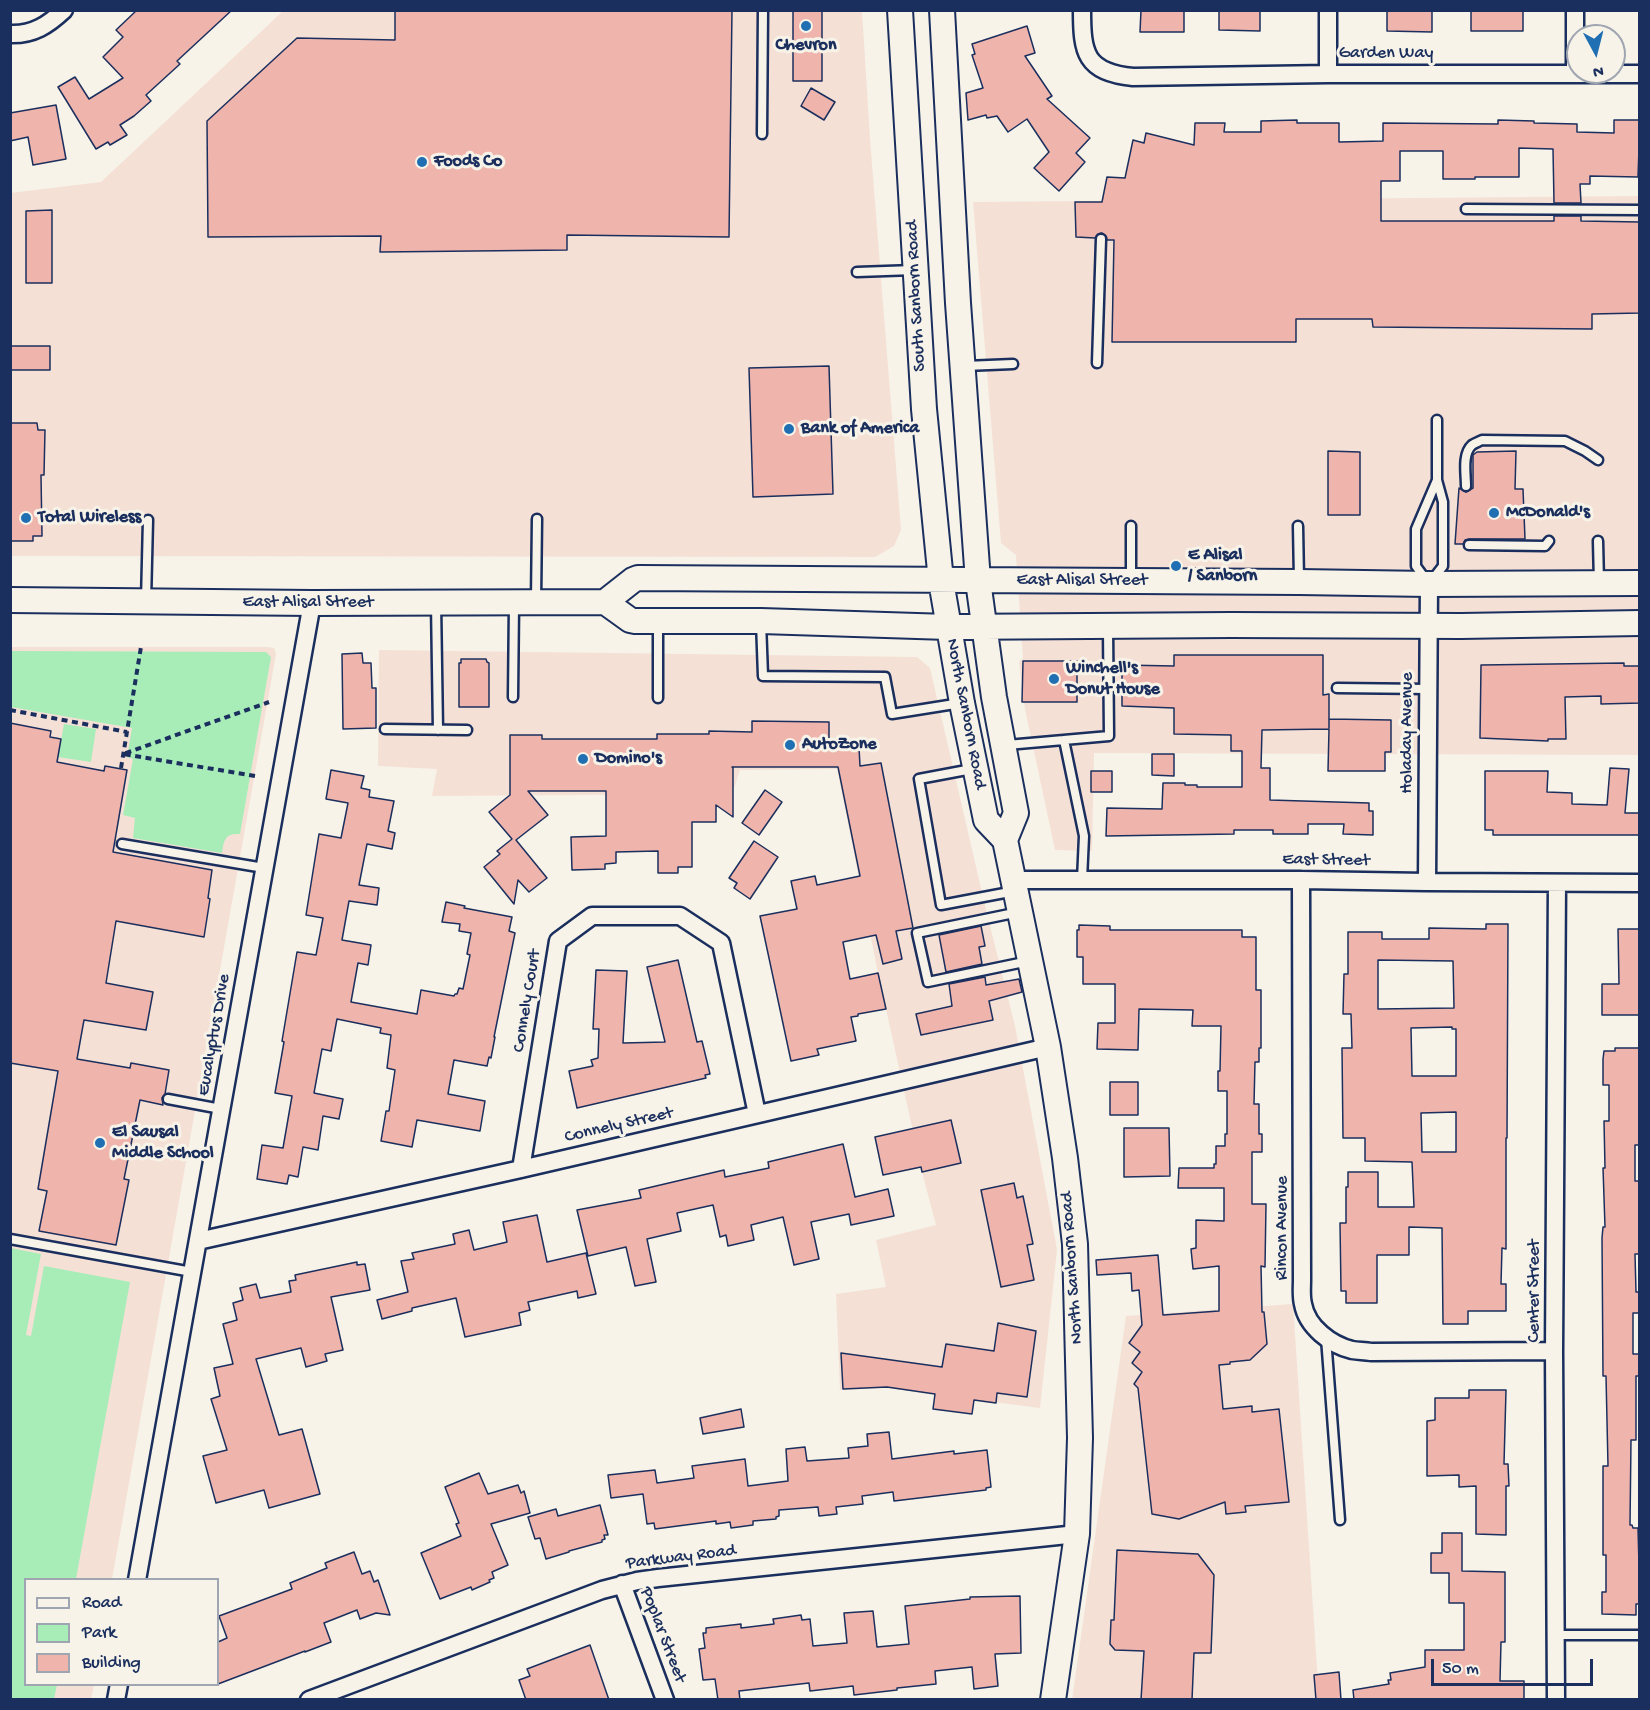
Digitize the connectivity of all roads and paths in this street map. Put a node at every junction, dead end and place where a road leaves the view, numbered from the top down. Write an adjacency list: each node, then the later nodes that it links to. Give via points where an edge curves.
1 (64, 10): 7 (street, via 42,28)
2 (763, 10): 10 (lane)
3 (900, 10): 14 (main road, South Sanborn Road)
4 (942, 10): 18 (main road)
5 (1082, 10): 8 (street, Garden Way, via 1084,50 1099,68 1109,73 1133,77)
6 (1328, 10): 8 (street)
7 (10, 34)
8 (1328, 74): 9 (street, Garden Way)
9 (1566, 74)
10 (762, 134)
11 (1466, 209): 12 (lane)
12 (1640, 210)
13 (1101, 239): 16 (lane)
14 (916, 270): 15 (lane); 30 (main road, South Sanborn Road, via 924,410)
15 (857, 272)
16 (1097, 363)
17 (1013, 364): 18 (lane)
18 (962, 366): 31 (main road)
19 (1437, 420): 21 (lane)
20 (1598, 459): 22 (lane, via 1565,441 1482,440 1471,445 1467,454)
21 (1437, 480): 36 (lane, via 1443,502 1443,566); 36 (lane, via 1416,529 1416,566)
22 (1466, 486)
23 (537, 519): 42 (lane)
24 (148, 520): 38 (lane)
25 (1131, 525): 32 (lane)
26 (1298, 526): 33 (lane)
27 (1599, 541): 34 (lane)
28 (1549, 542): 29 (lane, via 1545,546)
29 (1469, 545)
30 (941, 581): 31 (main road, East Alisal Street); 39 (main road, East Alisal Street, via 638,578); 48 (main road, North Sanborn Road)
31 (978, 581): 32 (main road, East Alisal Street); 49 (main road, North Sanborn Road)
32 (1131, 582): 33 (main road, East Alisal Street)
33 (1299, 582): 36 (main road, East Alisal Street)
34 (1599, 583): 35 (main road, East Alisal Street); 36 (main road, East Alisal Street)
35 (1640, 583)
36 (1429, 584): 47 (street, Holaday Avenue)
37 (10, 600): 38 (main road, East Alisal Street)
38 (146, 601): 40 (main road, East Alisal Street)
39 (605, 602): 42 (main road, East Alisal Street); 43 (main road, via 630,620)
40 (312, 603): 41 (main road, East Alisal Street); 70 (street, Eucalyptus Drive)
41 (436, 603): 42 (main road, East Alisal Street); 59 (lane)
42 (525, 603): 53 (lane)
43 (658, 621): 44 (main road); 54 (lane)
44 (762, 621): 48 (main road); 56 (lane, via 763,676 885,676 892,714)
45 (1640, 623): 47 (main road)
46 (1108, 626): 47 (main road); 49 (main road); 62 (lane, via 1109,736)
47 (1429, 626): 52 (street, Holaday Avenue)
48 (948, 627): 49 (main road); 56 (main road, North Sanborn Road)
49 (985, 627): 63 (main road, North Sanborn Road)
50 (141, 647): 61 (path)
51 (1336, 688): 52 (lane)
52 (1428, 689): 73 (street, Holaday Avenue)
53 (513, 697)
54 (658, 698)
55 (269, 702): 64 (path)
56 (962, 703): 66 (main road, North Sanborn Road)
57 (10, 710): 61 (path)
58 (385, 729): 59 (lane)
59 (438, 730): 60 (lane)
60 (467, 730)
61 (127, 732): 64 (path)
62 (1064, 740): 63 (lane); 71 (lane, via 1084,836)
63 (1003, 746): 68 (main road, North Sanborn Road, via 1016,813)
64 (123, 754): 65 (path); 67 (path)
65 (121, 768)
66 (976, 769): 68 (main road, North Sanborn Road, via 986,820); 76 (lane, via 919,779 941,905)
67 (255, 776)
68 (1005, 840): 76 (main road, North Sanborn Road)
69 (122, 844): 70 (lane)
70 (264, 868): 80 (street, Eucalyptus Drive)
71 (1082, 880): 72 (street, East Street); 76 (street, East Street)
72 (1302, 880): 73 (street, East Street); 86 (street, Rincon Avenue, via 1303,1304 1308,1317)
73 (1427, 882): 74 (street, East Street)
74 (1557, 883): 75 (street, East Street); 87 (street, Center Street)
75 (1640, 883)
76 (1015, 894): 77 (main road, North Sanborn Road); 77 (lane, via 917,933 928,982)
77 (1029, 961): 78 (main road, North Sanborn Road)
78 (1048, 1047): 81 (street, Connely Street); 89 (main road, North Sanborn Road, via 1075,1244 1080,1438)
79 (168, 1099): 80 (lane)
80 (221, 1109): 84 (street, Eucalyptus Drive)
81 (757, 1114): 82 (street, Connely Street); 82 (street, Connely Court, via 722,943 680,916 592,916 558,941)
82 (521, 1169): 84 (street, Connely Street)
83 (10, 1239): 85 (lane)
84 (198, 1241): 85 (street, Eucalyptus Drive)
85 (192, 1272): 90 (street, Eucalyptus Drive)
86 (1326, 1338): 87 (street, Rincon Avenue, via 1346,1348 1371,1352); 88 (lane)
87 (1554, 1350): 92 (street, Center Street)
88 (1340, 1520)
89 (1077, 1534): 91 (street, Parkway Road); 97 (main road, North Sanborn Road)
90 (137, 1578)
91 (622, 1584): 94 (street, Parkway Road, via 567,1602); 96 (street, Poplar Street)
92 (1555, 1635): 93 (lane); 98 (street, Center Street)
93 (1640, 1635)
94 (343, 1693): 95 (street, Parkway Road)
95 (309, 1700)
96 (665, 1700)
97 (1053, 1700)
98 (1556, 1700)

